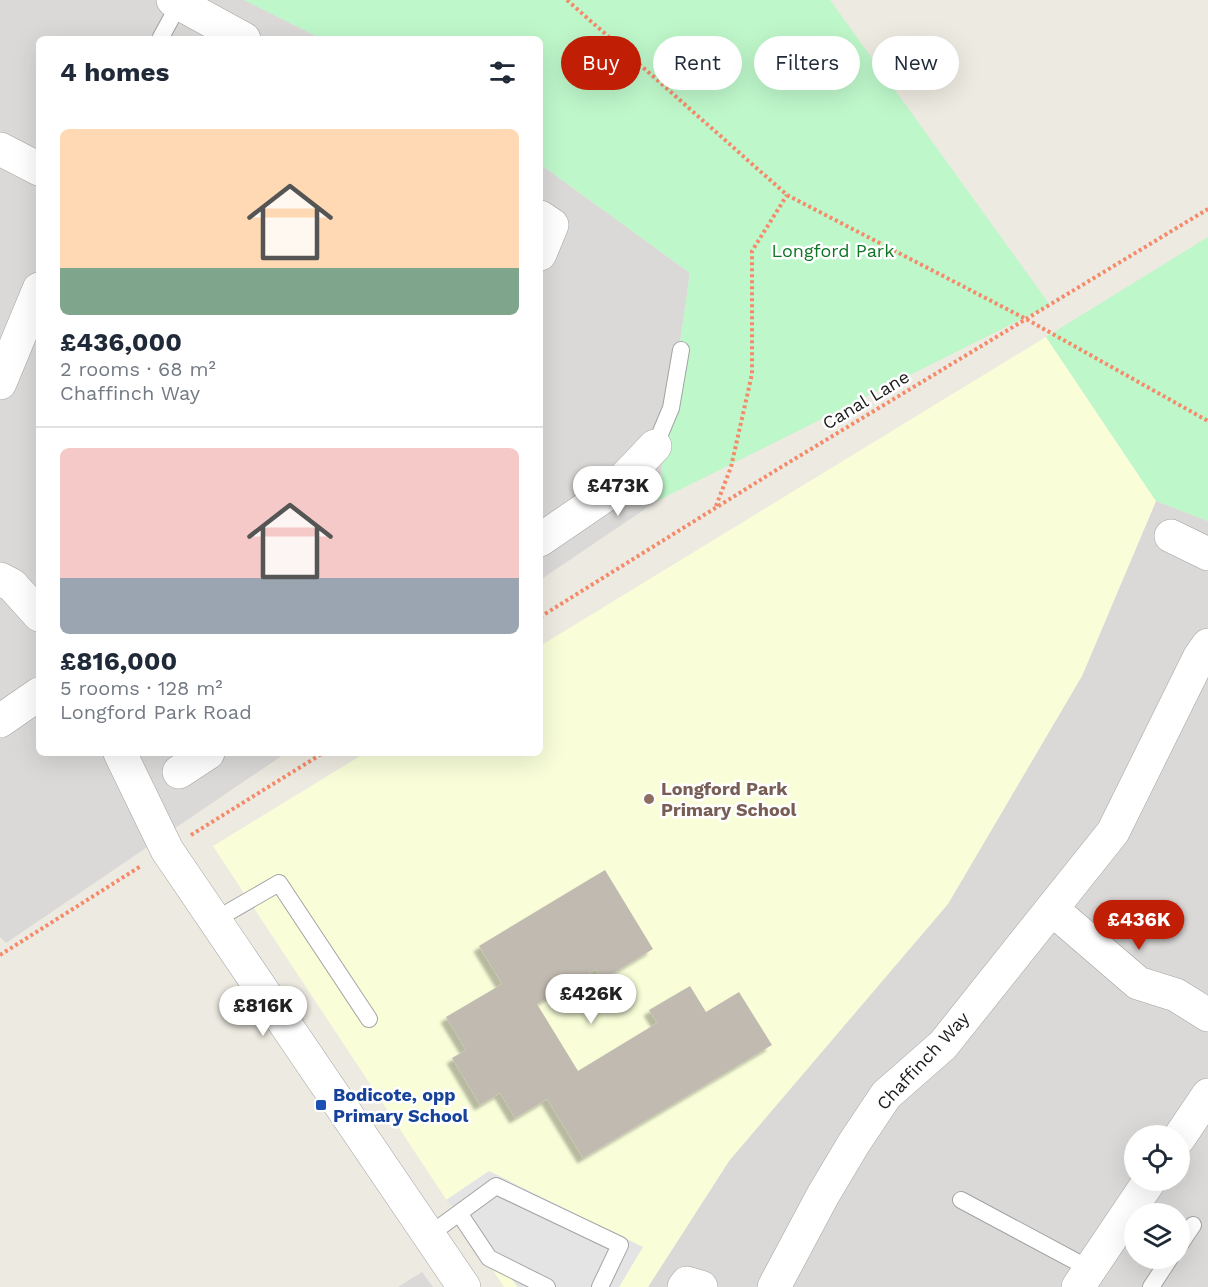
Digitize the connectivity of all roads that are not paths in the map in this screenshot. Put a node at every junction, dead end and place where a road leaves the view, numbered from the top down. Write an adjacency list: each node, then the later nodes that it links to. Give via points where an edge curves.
1 (176, 2): 2 (lane); 3 (street)
2 (161, 36)
3 (238, 36)
4 (0, 149): 5 (street)
5 (36, 167)
6 (543, 219): 7 (street, via 552,225)
7 (543, 247)
8 (36, 296): 10 (street)
9 (681, 350): 11 (lane, via 671,408)
10 (0, 383)
11 (654, 446): 13 (street, via 613,490)
12 (1171, 536): 14 (street)
13 (543, 538)
14 (1208, 554)
15 (0, 579): 16 (street, via 12,585)
16 (36, 612)
17 (1208, 645): 23 (street, Chaffinch Way, via 1113,832)
18 (36, 696): 19 (street)
19 (0, 721)
20 (121, 756): 24 (street, via 167,850)
21 (203, 756): 22 (street)
22 (179, 772)
23 (1052, 909): 25 (street, via 1138,983 1176,995); 42 (street, Chaffinch Way, via 943,1045 886,1095 823,1195)
24 (215, 920): 26 (lane, via 279,883); 34 (street)
25 (1208, 1015)
26 (369, 1019)
27 (1208, 1095): 28 (street)
28 (1188, 1125)
29 (1143, 1191): 36 (street)
30 (961, 1200): 36 (lane)
31 (459, 1213): 34 (lane); 38 (lane, via 489,1258); 39 (lane, via 496,1186 620,1245)
32 (1193, 1225): 33 (lane)
33 (1190, 1230)
34 (429, 1235): 37 (street)
35 (1163, 1269): 43 (lane)
36 (1084, 1278)
37 (464, 1287)
38 (547, 1287)
39 (600, 1287)
40 (684, 1287): 41 (street, via 687,1283)
41 (701, 1287)
42 (774, 1287)
43 (1151, 1287)

